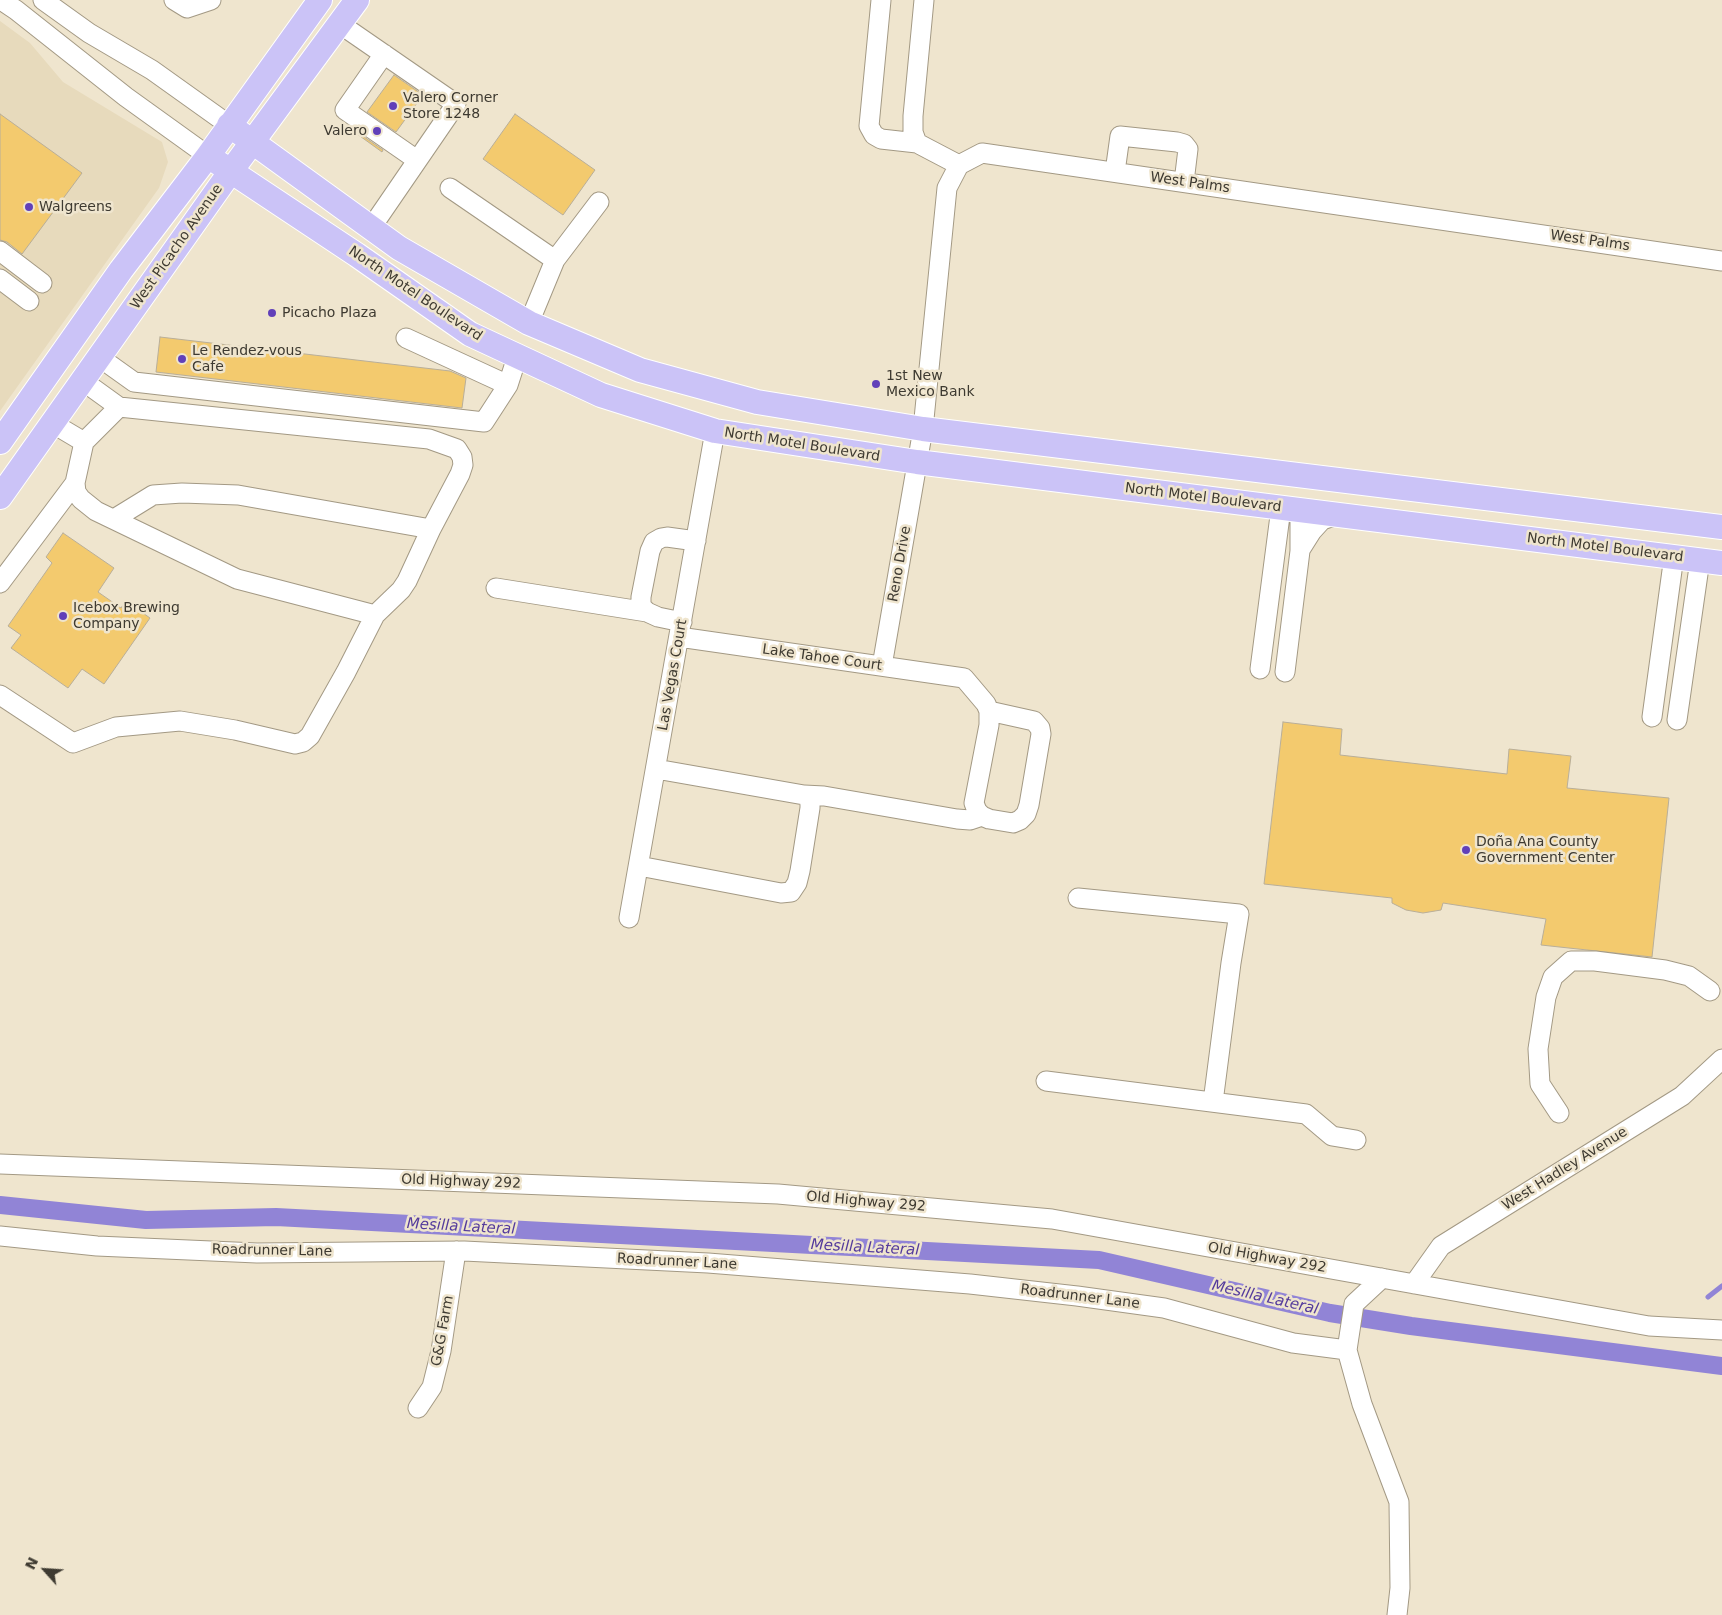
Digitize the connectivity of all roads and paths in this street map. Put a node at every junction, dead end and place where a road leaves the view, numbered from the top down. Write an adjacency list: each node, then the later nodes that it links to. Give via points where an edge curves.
1 (1, 0): 14 (street, North Motel Boulevard)
2 (43, 0): 11 (street, via 89,33 152,70)
3 (174, 0): 4 (street, via 187,8)
4 (211, 0)
5 (357, 0): 9 (main road, West Picacho Avenue)
6 (881, 0): 13 (street, via 869,126 881,139)
7 (924, 0): 13 (street, via 913,116)
8 (315, 2): 11 (main road, West Picacho Avenue)
9 (340, 24): 10 (street); 12 (main road, West Picacho Avenue)
10 (384, 54): 15 (street, via 345,110); 15 (street, via 456,104)
11 (229, 125): 12 (main road); 14 (main road, West Picacho Avenue)
12 (253, 143): 17 (main road, West Picacho Avenue); 22 (main road)
13 (917, 143): 16 (street)
14 (208, 156): 17 (main road, North Motel Boulevard); 35 (main road, West Picacho Avenue)
15 (417, 160): 22 (street)
16 (959, 165): 18 (street, West Palms, via 982,152); 38 (street, via 948,188)
17 (230, 172): 31 (main road, West Picacho Avenue); 32 (main road, North Motel Boulevard, via 470,334)
18 (1116, 172): 19 (street, West Palms); 19 (street, via 1120,136 1177,142 1188,149)
19 (1184, 182): 25 (street, West Palms)
20 (450, 188): 24 (street)
21 (598, 202): 24 (street)
22 (371, 228): 29 (main road, via 399,248)
23 (0, 251): 27 (street)
24 (555, 260): 29 (street)
25 (1722, 261)
26 (0, 279): 28 (street)
27 (42, 283)
28 (29, 301)
29 (529, 323): 32 (main road); 38 (main road, via 640,370 748,400)
30 (406, 338): 34 (street)
31 (99, 357): 33 (main road, West Picacho Avenue); 34 (street, via 134,382 484,422)
32 (517, 357): 34 (street); 39 (main road, North Motel Boulevard, via 601,395)
33 (83, 381): 36 (street); 37 (main road, West Picacho Avenue)
34 (508, 385)
35 (26, 406): 37 (main road); 40 (main road, West Picacho Avenue)
36 (119, 407): 41 (street); 51 (street, via 430,439 457,449 463,466)
37 (52, 423): 41 (street); 45 (main road, West Picacho Avenue)
38 (923, 429): 42 (street); 43 (main road)
39 (715, 431): 42 (main road, North Motel Boulevard); 52 (street, Las Vegas Court)
40 (0, 442)
41 (84, 442): 44 (street)
42 (917, 462): 46 (main road, North Motel Boulevard); 61 (street, Reno Drive)
43 (1296, 474): 46 (main road); 49 (main road)
44 (75, 484): 48 (street, via 86,505); 56 (street)
45 (0, 497)
46 (1291, 509): 47 (main road, North Motel Boulevard); 53 (street); 62 (street)
47 (1337, 515): 53 (street, via 1322,520); 54 (main road, North Motel Boulevard)
48 (114, 519): 51 (street, via 153,495 182,493 238,495); 59 (street, via 237,579)
49 (1679, 522): 50 (main road); 54 (main road)
50 (1714, 526): 55 (main road)
51 (431, 529): 59 (street, via 407,581)
52 (696, 541): 58 (street, via 667,537 654,542 641,597 641,606); 60 (street, Las Vegas Court)
53 (1300, 551): 63 (street)
54 (1674, 556): 55 (main road, North Motel Boulevard); 66 (street)
55 (1711, 561): 67 (street)
56 (0, 583)
57 (496, 588): 58 (street, Lake Tahoe Court)
58 (647, 612): 60 (street, Lake Tahoe Court)
59 (375, 614): 64 (street, via 310,736 295,744 180,720 116,727 73,743)
60 (681, 630): 61 (street, Lake Tahoe Court); 68 (street, Las Vegas Court)
61 (882, 666): 65 (street, Lake Tahoe Court, via 964,678)
62 (1260, 669)
63 (1285, 672)
64 (0, 695)
65 (990, 711): 70 (street, via 974,803); 70 (street, via 1034,721 1041,734 1026,814 1013,823)
66 (1652, 717)
67 (1677, 720)
68 (656, 769): 69 (street); 71 (street, Las Vegas Court)
69 (804, 795): 70 (street, via 957,819 970,820); 71 (street, via 810,800 810,808 800,871 791,892 781,893)
70 (982, 816)
71 (639, 866): 73 (street, Las Vegas Court)
72 (1078, 898): 77 (street, via 1239,914)
73 (629, 918)
74 (1710, 991): 78 (street, via 1689,976 1666,970 1571,961 1553,976 1546,997 1538,1049 1540,1084)
75 (1722, 1059): 84 (street, West Hadley Avenue, via 1682,1096 1441,1246)
76 (1046, 1081): 77 (street)
77 (1213, 1102): 79 (street, via 1306,1114 1332,1136)
78 (1559, 1113)
79 (1356, 1140)
80 (0, 1164): 83 (street, Old Highway 292, via 778,1194 1052,1219)
81 (0, 1236): 82 (street, Roadrunner Lane, via 97,1246 256,1253)
82 (456, 1251): 86 (street, Roadrunner Lane, via 708,1263 1077,1296 1164,1308 1293,1344); 87 (street, G&G Farm, via 432,1387)
83 (1382, 1278): 84 (street, Old Highway 292); 86 (street, via 1354,1304)
84 (1414, 1284): 85 (street, Old Highway 292, via 1649,1326)
85 (1722, 1330)
86 (1348, 1344): 88 (street, via 1362,1404 1398,1502 1400,1588)
87 (418, 1408)
88 (1397, 1615)

